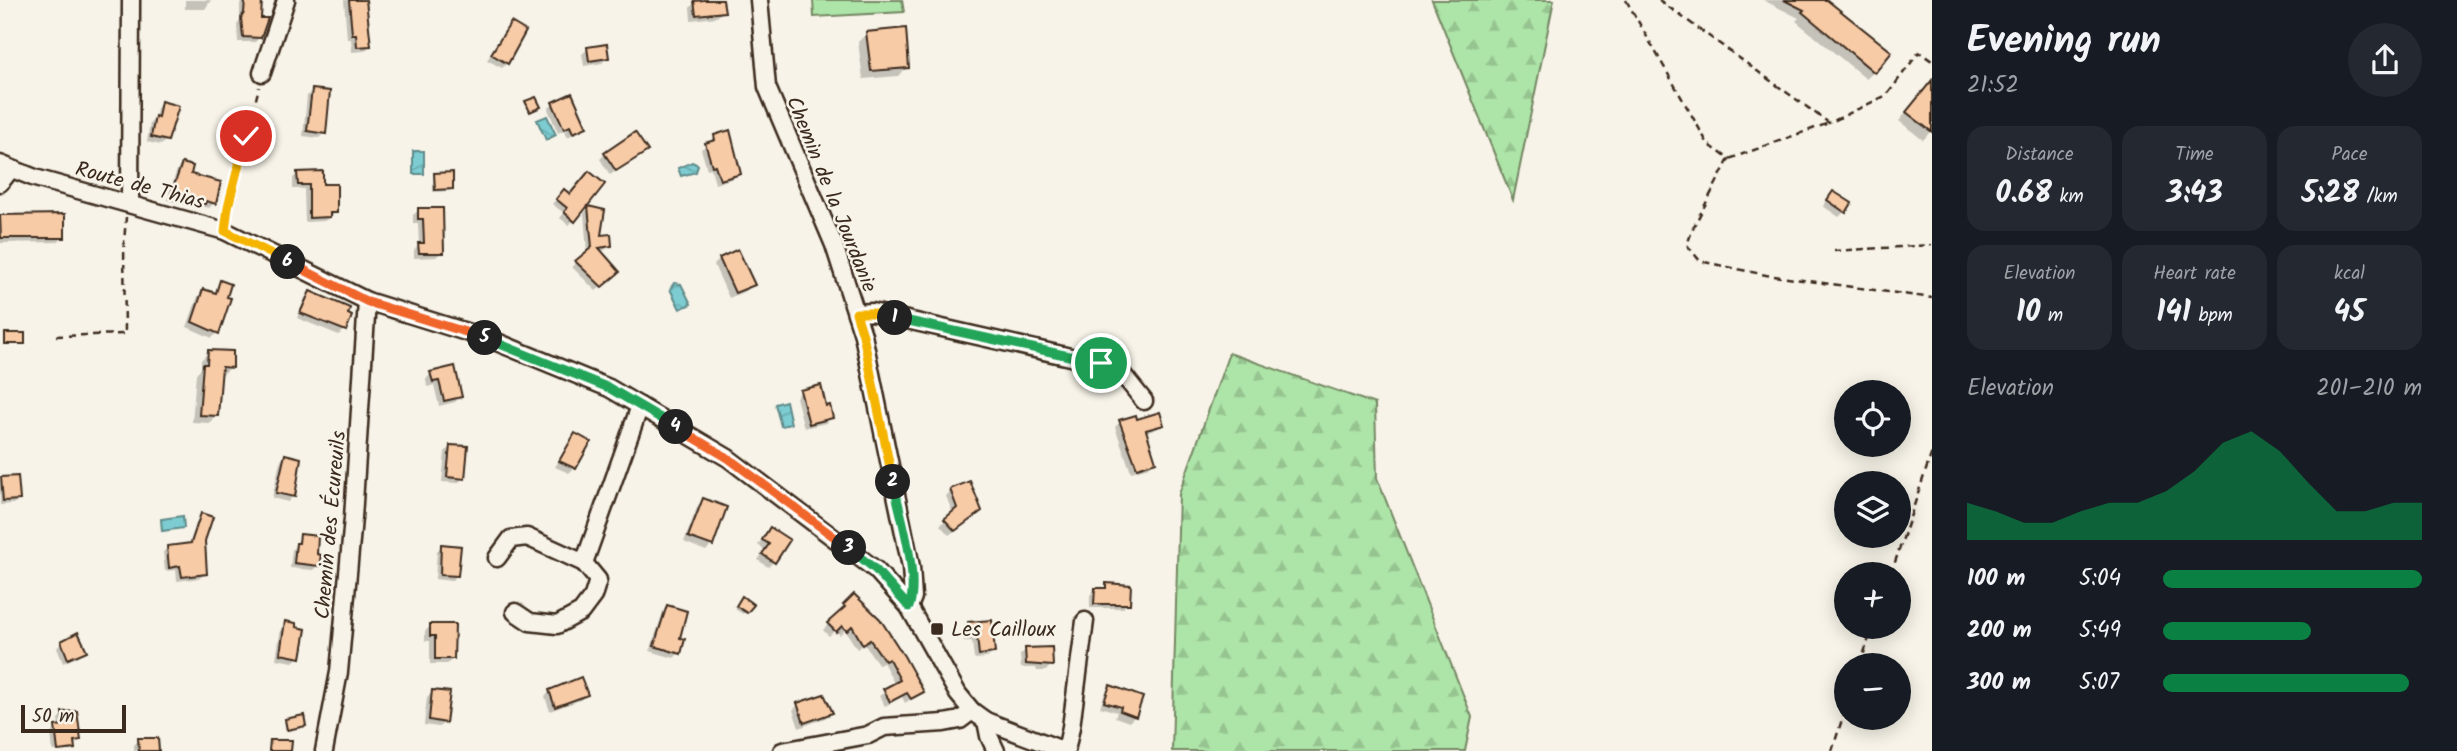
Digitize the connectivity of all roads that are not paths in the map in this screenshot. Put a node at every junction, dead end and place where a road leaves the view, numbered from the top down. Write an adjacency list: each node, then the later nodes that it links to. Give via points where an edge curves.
1 (131, 0): 7 (street)
2 (286, 0): 4 (street)
3 (759, 0): 9 (street, Chemin de la Jourdanie, via 766,87 834,245)
4 (262, 73)
5 (6, 167): 6 (street); 7 (street, Route de Thias)
6 (0, 183)
7 (129, 203): 8 (street, Route de Thias, via 225,231)
8 (368, 302): 11 (street, Route de Thias, via 492,340 609,388); 19 (street, Chemin des Écureuils, via 340,659)
9 (856, 313): 10 (street, via 1101,363 1120,371); 14 (street, Chemin de la Jourdanie, via 911,567)
10 (1144, 401)
11 (640, 407): 13 (street); 14 (street, Route de Thias, via 728,458 839,540 876,570)
12 (497, 558): 13 (street, via 511,539 527,537)
13 (584, 563): 15 (street, via 598,580 581,612 557,625 530,622)
14 (909, 607): 17 (street, Route de Thias)
15 (515, 612)
16 (1085, 621): 22 (street)
17 (972, 711): 18 (street, Route de Thias); 20 (street, via 960,720 884,727 868,735)
18 (986, 721): 21 (street); 22 (street, Route de Thias)
19 (324, 751)
20 (782, 751)
21 (996, 751)
22 (1065, 751)

